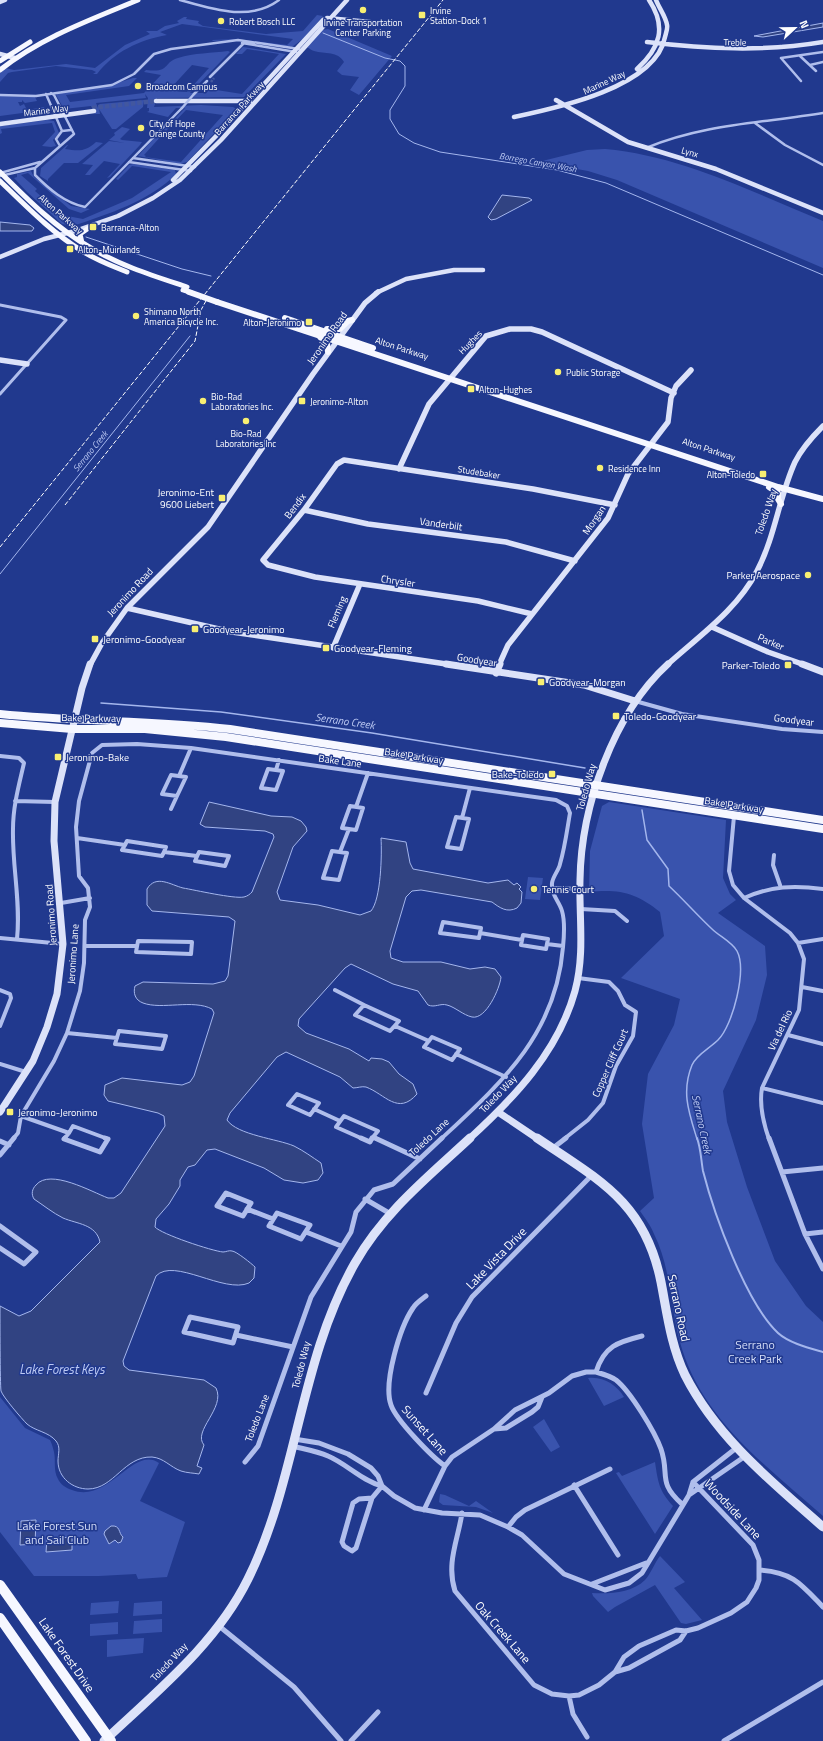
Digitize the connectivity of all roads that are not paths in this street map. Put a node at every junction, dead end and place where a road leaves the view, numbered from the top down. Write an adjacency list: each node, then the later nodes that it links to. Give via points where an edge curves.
1 (5, 0): 10 (main road)
2 (126, 0): 23 (main road, via 42,36)
3 (138, 0): 25 (main road, via 51,37)
4 (180, 0): 5 (street, via 245,13 269,9)
5 (279, 0)
6 (340, 0): 11 (main road, Barranca Parkway)
7 (347, 0): 12 (main road, Barranca Parkway)
8 (649, 0): 17 (main road, Marine Way, via 661,24)
9 (656, 0): 18 (main road, Marine Way, via 664,12 667,24 668,31)
10 (0, 2)
11 (325, 18): 12 (main road); 19 (main road, Barranca Parkway)
12 (330, 18): 13 (main road); 19 (main road, Barranca Parkway)
13 (370, 22)
14 (647, 42): 17 (main road, Treble)
15 (823, 42): 18 (main road, Treble, via 789,48 754,50 722,50)
16 (245, 43): 19 (street); 30 (street); 38 (street, via 228,41 166,49 150,57 134,74 121,82)
17 (658, 43): 18 (main road, Treble); 45 (main road, Marine Way, via 642,65 624,78 606,88)
18 (664, 44): 45 (main road, Marine Way, via 653,61 633,77 604,92)
19 (297, 50): 42 (main road, Barranca Parkway); 44 (main road, Barranca Parkway)
20 (0, 51): 23 (main road)
21 (823, 52): 24 (street)
22 (0, 54): 23 (main road)
23 (8, 56): 25 (main road); 26 (main road)
24 (800, 56): 28 (street); 35 (street, via 781,58)
25 (15, 58): 29 (main road)
26 (0, 61)
27 (823, 62): 28 (street)
28 (810, 65): 31 (street)
29 (0, 70)
30 (219, 70): 32 (street); 33 (street)
31 (816, 71)
32 (210, 77)
33 (214, 78)
34 (206, 81): 37 (street)
35 (801, 81)
36 (211, 82): 37 (street)
37 (204, 84): 58 (street, bridge)
38 (51, 93): 40 (street); 48 (street)
39 (0, 94): 40 (street)
40 (46, 94): 49 (street)
41 (556, 100): 45 (main road, Lynx)
42 (246, 102): 43 (main road); 44 (main road); 66 (main road, Barranca Parkway)
43 (155, 103)
44 (255, 103): 67 (main road, Barranca Parkway)
45 (563, 104): 50 (main road, Marine Way); 57 (main road, Lynx, via 610,133)
46 (93, 110): 48 (main road, Marine Way)
47 (823, 112): 52 (street)
48 (63, 114): 49 (main road, Marine Way); 54 (street)
49 (55, 115): 51 (main road, Marine Way); 53 (main road, Marine Way); 55 (street)
50 (512, 115)
51 (0, 120)
52 (755, 123): 57 (street, via 694,132 661,140); 63 (street, via 785,145)
53 (0, 124)
54 (71, 130): 55 (street); 56 (street, via 74,134)
55 (62, 131): 56 (street, via 56,139)
56 (60, 146): 60 (street)
57 (646, 148): 71 (main road, Lynx, via 709,167)
58 (133, 158): 59 (street); 61 (street)
59 (150, 160): 62 (street); 66 (street)
60 (42, 162): 64 (street); 65 (street)
61 (129, 162): 62 (street); 65 (street, via 85,207 74,205 60,196 35,175)
62 (147, 164): 66 (street)
63 (823, 165)
64 (16, 168): 68 (street); 69 (street)
65 (35, 168): 68 (street)
66 (186, 168): 67 (street); 67 (street); 73 (main road, Barranca Parkway, via 173,180 136,202)
67 (193, 169): 72 (main road, Barranca Parkway, via 137,207)
68 (20, 172): 69 (street)
69 (1, 174): 73 (main road, Alton Parkway)
70 (0, 181): 74 (main road, Alton Parkway)
71 (822, 211)
72 (93, 225): 73 (main road, Barranca Parkway); 75 (main road, via 80,234)
73 (67, 232): 74 (main road); 75 (main road, Alton Parkway)
74 (59, 235): 76 (main road); 78 (main road, Alton Parkway, via 78,249 108,264)
75 (82, 243): 78 (main road, Alton Parkway, via 130,267)
76 (0, 257)
77 (483, 270): 80 (main road, Jeronimo Road, via 454,270 406,279 377,293 365,303)
78 (185, 288): 81 (main road, Alton Parkway, bridge)
79 (0, 305): 85 (street, via 65,319)
80 (352, 320): 81 (main road, via 340,329); 82 (main road, Jeronimo Road)
81 (319, 332): 82 (main road, Alton Parkway); 83 (main road, via 327,343)
82 (339, 339): 83 (main road, Jeronimo Road); 87 (main road, Alton Parkway)
83 (328, 352): 104 (main road, Jeronimo Road, via 208,527)
84 (0, 360): 85 (main road)
85 (27, 364): 89 (street)
86 (691, 370): 88 (main road, Morgan, via 676,386)
87 (451, 376): 88 (main road, Hughes, via 486,336 510,329 531,329); 91 (main road, Alton Parkway); 93 (main road, Hughes, via 426,410)
88 (674, 393): 91 (main road, Morgan, via 668,422)
89 (0, 394)
90 (823, 426): 95 (main road, Toledo Way, via 802,451)
91 (652, 442): 94 (main road, Alton Parkway); 95 (main road, Alton Parkway); 99 (main road, Morgan, via 628,474)
92 (341, 461): 93 (main road, Studebaker); 100 (main road, Bendix)
93 (398, 469): 99 (main road, Studebaker, via 533,489)
94 (743, 475): 95 (main road, Alton Parkway); 98 (main road, via 773,488)
95 (787, 486): 96 (main road, Alton Parkway); 97 (main road, Alton Parkway); 98 (main road, Toledo Way)
96 (823, 494)
97 (823, 499)
98 (782, 504): 106 (main road, Toledo Way, via 755,574 733,606)
99 (615, 505): 101 (main road, Morgan)
100 (304, 510): 101 (main road, Vanderbilt, via 368,524 506,542); 102 (main road, Bendix, via 264,557)
101 (575, 561): 105 (main road, Morgan)
102 (263, 562): 103 (main road, Chrysler, via 313,576)
103 (360, 584): 105 (main road, Chrysler, via 478,601); 107 (main road, Fleming)
104 (126, 608): 107 (main road, Goodyear, via 220,630); 112 (main road, Jeronimo Road, via 109,631 89,667)
105 (532, 614): 109 (main road, Morgan, via 508,645)
106 (712, 627): 108 (main road, Parker, via 768,652); 110 (main road, Toledo Way, via 667,665)
107 (333, 648): 109 (main road, Goodyear)
108 (823, 672)
109 (496, 673): 110 (main road, Goodyear, via 584,685)
110 (635, 701): 115 (street, Goodyear, via 682,714); 122 (main road, Toledo Way, via 620,724)
111 (0, 714): 112 (main road, Bake Parkway)
112 (74, 720): 114 (main road, Jeronimo Road); 122 (main road, Bake Parkway, via 195,724)
113 (0, 723): 114 (main road, Bake Parkway)
114 (72, 729): 124 (main road, Bake Parkway, via 145,729 226,737); 127 (main road, Jeronimo Road)
115 (823, 732)
116 (191, 748): 118 (street, Bake Lane); 121 (street); 136 (street, Bake Lane, via 136,744 102,745 92,754 80,794)
117 (0, 756): 126 (street, via 23,760 24,766)
118 (279, 760): 119 (street); 120 (street, Bake Lane)
119 (276, 770): 119 (street, via 268,769 261,788 276,790 283,771)
120 (368, 773): 123 (street, Bake Lane); 128 (street)
121 (179, 776): 125 (street, via 186,777); 125 (street, via 171,775 162,794)
122 (598, 785): 124 (main road, Toledo Way); 129 (main road, Bake Parkway)
123 (470, 788): 132 (street); 143 (street, Bake Lane, via 556,800 567,806 570,813 560,866)
124 (595, 794): 131 (main road, Bake Parkway); 144 (main road, Toledo Way, via 582,850)
125 (177, 796): 130 (street)
126 (15, 801): 127 (street); 153 (street, via 13,830 19,920)
127 (56, 802): 148 (main road, Jeronimo Road, via 54,841)
128 (356, 807): 134 (street, via 350,806 342,828); 134 (street, via 363,808 356,830)
129 (736, 807): 131 (main road); 133 (main road, Bake Parkway)
130 (171, 809)
131 (734, 816): 135 (main road, Bake Parkway); 147 (street, Via del Rio, via 730,875 734,888)
132 (462, 818): 132 (street, via 456,817 447,847 461,849 469,819)
133 (823, 820)
134 (349, 829): 139 (street)
135 (823, 829)
136 (77, 838): 137 (street); 146 (street, via 80,876 88,888)
137 (125, 845): 138 (street, via 127,840 166,847); 138 (street, via 122,850 162,856)
138 (164, 852): 141 (street)
139 (340, 852): 139 (street, via 332,851 323,878 338,880 347,854)
140 (774, 855): 142 (street, via 773,865)
141 (197, 856): 141 (street, via 199,852 229,856 225,866 195,861)
142 (780, 885): 145 (street); 147 (street)
143 (552, 888): 144 (street); 161 (street, Toledo Lane, via 555,900 562,911)
144 (580, 889): 149 (main road, Toledo Way)
145 (823, 889)
146 (90, 898): 148 (street); 159 (street, Jeronimo Lane, via 85,920)
147 (744, 898): 156 (street, Via del Rio, via 783,926)
148 (61, 903): 157 (main road, Jeronimo Road)
149 (581, 909): 150 (street, via 615,911); 162 (main road, Toledo Way, via 582,943)
150 (627, 921)
151 (480, 933): 151 (street, via 482,928 443,922 440,933 479,938); 155 (street)
152 (0, 938): 153 (street)
153 (17, 939): 157 (street)
154 (823, 939): 156 (street)
155 (522, 940): 158 (street, via 521,945 546,949); 158 (street, via 523,935 548,939)
156 (798, 943): 163 (street, Via del Rio, via 805,964)
157 (63, 944): 177 (main road, Jeronimo Road, via 54,1004 41,1042)
158 (547, 944): 161 (street)
159 (85, 946): 160 (street); 170 (street, Jeronimo Lane, via 83,977)
160 (137, 946): 160 (street, via 138,941 192,942 191,954 136,952)
161 (563, 946): 178 (street, Toledo Lane, via 559,975 544,1021)
162 (578, 978): 183 (main road, Toledo Way, via 564,1023 550,1047 530,1078); 190 (street, Copper Cliff Court, via 607,982 615,987 625,1005 636,1012 634,1030 599,1109)
163 (802, 987): 166 (street); 171 (street, Via del Rio, via 799,1010)
164 (0, 990): 168 (street, via 10,994 10,1002)
165 (335, 990): 167 (street)
166 (823, 991)
167 (364, 1005): 169 (street, via 399,1021); 169 (street, via 356,1015 390,1031)
168 (0, 1026)
169 (395, 1026): 173 (street)
170 (67, 1033): 172 (street); 184 (street, Jeronimo Lane, via 51,1068)
171 (788, 1035): 174 (street); 179 (street, Via del Rio)
172 (117, 1038): 172 (street, via 119,1031 166,1036 162,1049 115,1044)
173 (429, 1041): 175 (street, via 432,1037 460,1049); 175 (street, via 424,1047 452,1060)
174 (823, 1044)
175 (456, 1054): 178 (street)
176 (0, 1064): 177 (street)
177 (26, 1072): 182 (main road, Jeronimo Road)
178 (506, 1077): 192 (street, Toledo Lane)
179 (762, 1088): 180 (street); 194 (street, Via del Rio, via 761,1112)
180 (823, 1103)
181 (314, 1109): 181 (street, via 318,1104 297,1094 288,1105 310,1115); 185 (street)
182 (0, 1112)
183 (498, 1112): 190 (main road, Serrano Road); 198 (main road, Toledo Way)
184 (22, 1116): 186 (street); 189 (street, Jeronimo Lane, via 18,1133)
185 (340, 1121): 187 (street, via 336,1127 370,1142); 187 (street, via 344,1116 378,1131)
186 (69, 1133): 186 (street, via 73,1126 108,1139 100,1152 64,1139)
187 (373, 1137): 192 (street)
188 (0, 1141): 189 (street)
189 (9, 1145): 191 (street, Jeronimo Lane)
190 (553, 1148): 195 (main road, Serrano Road)
191 (0, 1155)
192 (420, 1159): 196 (street, Toledo Lane, via 393,1184 374,1190)
193 (823, 1168): 194 (street)
194 (782, 1172): 203 (street, Via del Rio)
195 (593, 1175): 212 (street, Lake Vista Drive, via 472,1297 456,1323); 216 (main road, Serrano Road, via 628,1207 650,1241 658,1265 674,1345 684,1372 705,1410)
196 (365, 1199): 198 (street); 204 (street, Toledo Lane, via 356,1212 351,1232)
197 (247, 1209): 197 (street, via 251,1203 226,1193 218,1206 243,1216); 199 (street)
198 (389, 1213): 215 (main road, Toledo Way, via 355,1263 329,1314 318,1345)
199 (273, 1219): 201 (street, via 277,1213 310,1225); 201 (street, via 269,1226 301,1239)
200 (0, 1226): 205 (street, via 36,1252 24,1264)
201 (306, 1232): 204 (street)
202 (823, 1232): 203 (street)
203 (805, 1234): 206 (street, Via del Rio)
204 (341, 1246): 210 (street, Toledo Lane, via 312,1297)
205 (0, 1248)
206 (823, 1269)
207 (426, 1296): 219 (street, Sunset Lane, via 412,1309 405,1323 394,1359 389,1398 397,1415 435,1459)
208 (236, 1335): 208 (street, via 238,1327 190,1317 184,1332 233,1343); 210 (street)
209 (642, 1336): 211 (street, via 608,1349 601,1357)
210 (293, 1347): 218 (street, Toledo Lane, via 258,1446)
211 (596, 1372): 213 (street, via 587,1371 572,1375); 227 (street, via 616,1380 626,1390 660,1447 665,1486)
212 (426, 1394)
213 (542, 1397): 214 (street, via 531,1400 500,1420); 214 (street, via 538,1407 532,1412 506,1428)
214 (494, 1429): 219 (street, via 456,1453)
215 (292, 1443): 222 (street, via 328,1456 357,1472 370,1483); 222 (street, via 319,1443 348,1454 370,1468 378,1476); 239 (main road, Toledo Way, via 272,1518 248,1577)
216 (736, 1449): 217 (main road, Serrano Road); 221 (street)
217 (744, 1457): 224 (street); 231 (main road, Serrano Road)
218 (245, 1462)
219 (445, 1466): 228 (street)
220 (610, 1468): 223 (street)
221 (693, 1482): 224 (street, Woodside Lane); 225 (street)
222 (382, 1486): 226 (street); 228 (street, via 407,1504)
223 (574, 1486): 230 (street, via 525,1510); 232 (street)
224 (700, 1489): 225 (street); 234 (street, Woodside Lane, via 749,1539 758,1555)
225 (689, 1495): 227 (street)
226 (372, 1498): 226 (street, via 360,1498 353,1503 342,1542 352,1551 356,1548)
227 (682, 1504): 233 (street)
228 (424, 1510): 229 (street)
229 (462, 1513): 230 (street, via 488,1518); 243 (street, Oak Creek Lane, via 449,1568 455,1591 534,1685 552,1694)
230 (508, 1527): 235 (street, via 522,1535 564,1574)
231 (823, 1527)
232 (618, 1555)
233 (646, 1563): 235 (street); 235 (street, via 642,1573 629,1583 605,1590)
234 (760, 1570): 237 (street, via 778,1570 795,1578); 240 (street, via 757,1584 747,1602 718,1620)
235 (592, 1584)
236 (0, 1585): 246 (main road, Lake Forest Drive)
237 (823, 1607)
238 (0, 1618): 247 (main road)
239 (219, 1626): 246 (main road, Toledo Way); 248 (street, via 294,1687)
240 (686, 1631): 241 (street, via 680,1640 629,1668); 241 (street, via 676,1630 639,1646 624,1657)
241 (615, 1672): 243 (street, via 589,1691)
242 (823, 1682): 250 (street)
243 (568, 1696): 245 (street, via 573,1714)
244 (378, 1712): 249 (street)
245 (587, 1737)
246 (108, 1740)
247 (86, 1741)
248 (342, 1741)
249 (351, 1741)
250 (724, 1741)

